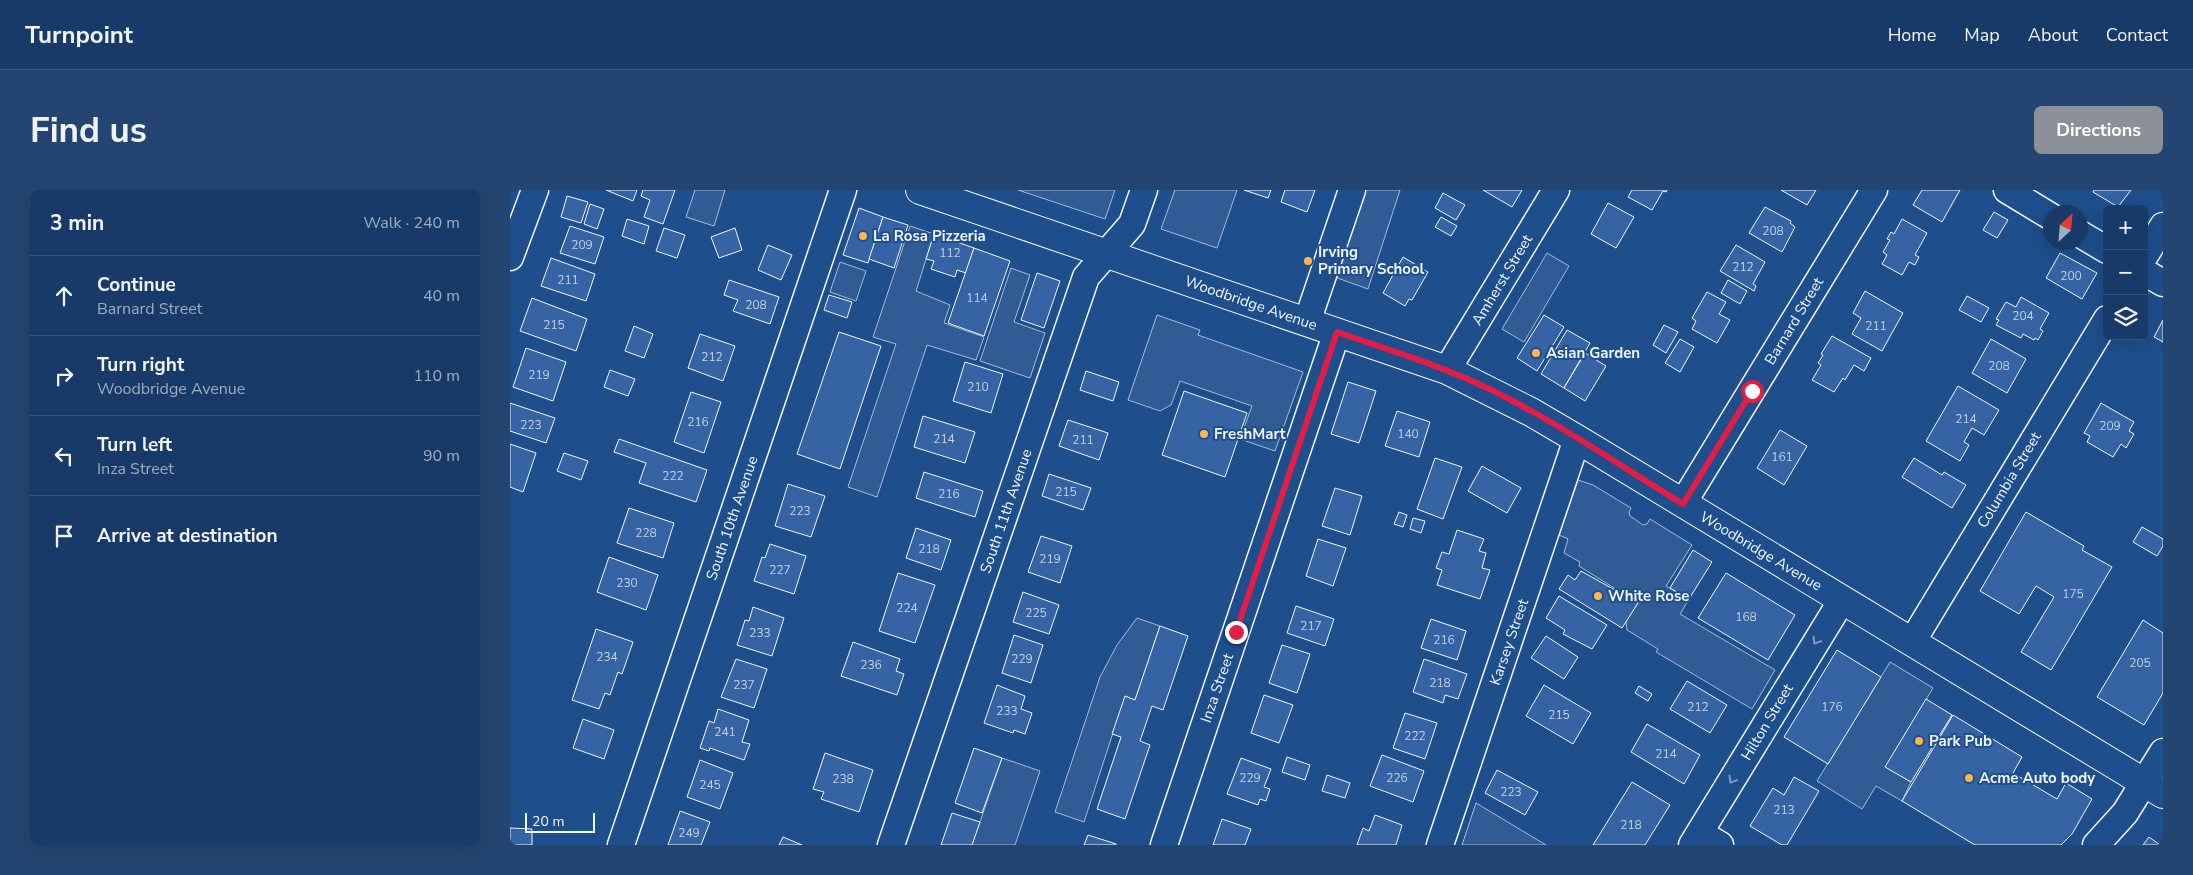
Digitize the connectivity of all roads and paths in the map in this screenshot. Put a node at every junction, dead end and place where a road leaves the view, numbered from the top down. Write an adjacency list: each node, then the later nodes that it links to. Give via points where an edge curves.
1 (535, 190): 15 (street)
2 (843, 190): 29 (street, South 10th Avenue)
3 (920, 190): 14 (main road, Woodbridge Avenue)
4 (1144, 190): 14 (street, South 11th Avenue, via 1132,224)
5 (1352, 190): 18 (street)
6 (1556, 190): 21 (street, Amherst Street)
7 (1874, 190): 23 (street, Barnard Street)
8 (2007, 190): 9 (street)
9 (2043, 212)
10 (2163, 226): 13 (street)
11 (2088, 239): 12 (street)
12 (2103, 248)
13 (2148, 250)
14 (1107, 253): 18 (main road, Woodbridge Avenue); 30 (street, South 11th Avenue, via 1086,276)
15 (510, 257)
16 (2148, 274): 17 (street)
17 (2163, 283)
18 (1307, 322): 20 (main road, Woodbridge Avenue)
19 (2103, 326): 25 (street, Columbia Street)
20 (1337, 332): 21 (main road, Woodbridge Avenue); 31 (street, Inza Street)
21 (1448, 370): 22 (main road, Woodbridge Avenue)
22 (1577, 439): 23 (main road, Woodbridge Avenue); 32 (street, Karsey Street)
23 (1683, 504): 24 (main road, Woodbridge Avenue)
24 (1842, 600): 25 (main road, Woodbridge Avenue); 28 (street, Hilton Street, one-way to 28)
25 (1912, 642): 27 (main road, Woodbridge Avenue)
26 (2163, 752): 27 (street)
27 (2154, 788): 33 (street)
28 (1704, 841)
29 (621, 845)
30 (891, 845)
31 (1164, 845)
32 (1440, 845)
33 (2096, 845)

